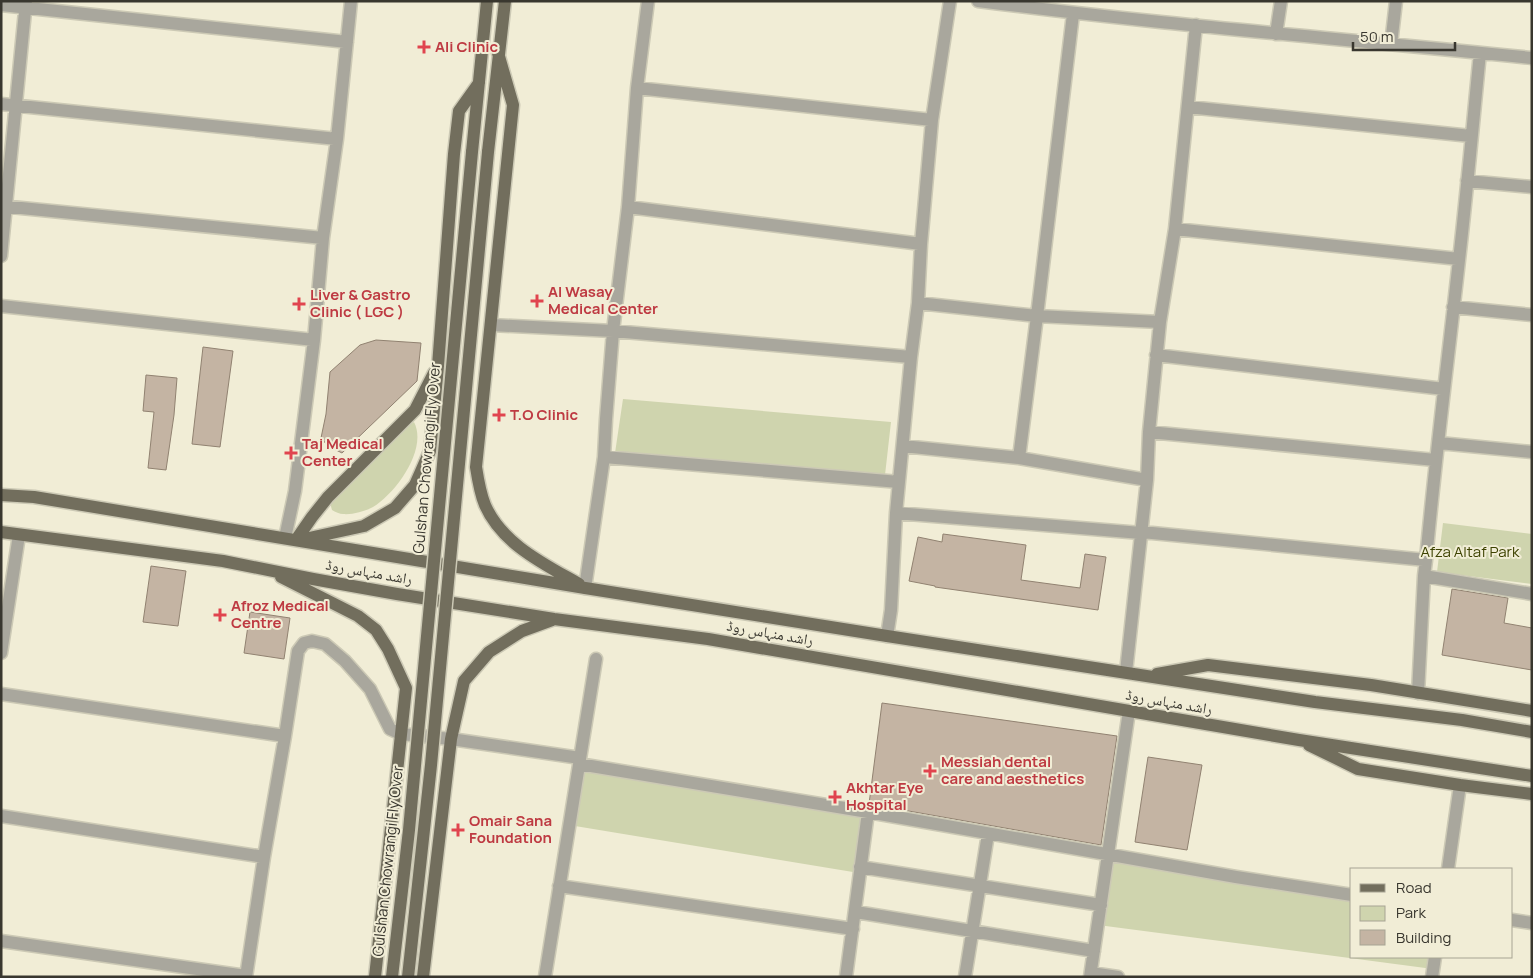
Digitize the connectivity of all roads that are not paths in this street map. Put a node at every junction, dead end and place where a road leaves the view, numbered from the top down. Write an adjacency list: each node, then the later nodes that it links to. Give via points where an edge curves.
1 (351, 1): 14 (street)
2 (487, 1): 19 (main road, Gulshan Chowrangi Fly Over)
3 (505, 1): 16 (main road)
4 (648, 1): 20 (street)
5 (950, 1): 24 (street)
6 (978, 1): 11 (street)
7 (1281, 1): 13 (street)
8 (1396, 1): 15 (street)
9 (1, 5): 10 (street)
10 (26, 5): 14 (street); 22 (street)
11 (1073, 14): 12 (street); 40 (street)
12 (1196, 25): 13 (street); 23 (street)
13 (1276, 34): 15 (street)
14 (347, 42): 26 (street)
15 (1391, 44): 17 (street)
16 (498, 53): 42 (main road, via 514,105); 114 (main road, bridge)
17 (1480, 53): 18 (street); 25 (street)
18 (1532, 58)
19 (479, 83): 47 (main road, via 459,112); 113 (main road, Gulshan Chowrangi Fly Over, bridge, via 409,830)
20 (637, 88): 24 (street); 30 (street)
21 (1, 104): 22 (street)
22 (17, 106): 26 (street); 29 (street)
23 (1188, 107): 25 (street); 31 (street)
24 (932, 120): 33 (street)
25 (1471, 136): 27 (street)
26 (337, 139): 32 (street)
27 (1467, 182): 28 (street); 35 (street)
28 (1532, 187)
29 (3, 206): 32 (street); 34 (street)
30 (628, 207): 33 (street); 43 (street)
31 (1175, 229): 35 (street); 41 (street)
32 (323, 238): 44 (street)
33 (921, 244): 36 (street)
34 (1, 256)
35 (1460, 259): 38 (street)
36 (918, 303): 40 (street); 46 (street)
37 (1, 306): 44 (street)
38 (1454, 307): 39 (street); 48 (street)
39 (1532, 315)
40 (1037, 316): 41 (street); 54 (street)
41 (1160, 322): 45 (street)
42 (491, 325): 43 (street); 70 (main road, via 476,467 486,507 511,541)
43 (613, 331): 46 (street); 53 (street)
44 (314, 340): 66 (street)
45 (1156, 355): 48 (street); 49 (street)
46 (911, 357): 51 (street)
47 (438, 366): 66 (main road, via 415,410); 66 (main road, via 430,451 415,485 395,508 364,526)
48 (1444, 389): 50 (street)
49 (1149, 432): 55 (street); 56 (street)
50 (1439, 443): 52 (street); 55 (street)
51 (902, 446): 54 (street); 57 (street)
52 (1532, 452)
53 (604, 456): 57 (street); 70 (street)
54 (1019, 458): 56 (street)
55 (1435, 460): 67 (street)
56 (1147, 480): 64 (street)
57 (899, 482): 61 (street)
58 (1, 495): 59 (main road, راشد منہاس روڈ)
59 (34, 497): 60 (main road); 66 (main road, راشد منہاس روڈ)
60 (1, 502)
61 (896, 513): 64 (street); 73 (street, via 892,610)
62 (1, 522): 65 (main road)
63 (1, 532): 65 (main road, راشد منہاس روڈ)
64 (1141, 532): 67 (street); 76 (street)
65 (19, 535): 68 (main road, راشد منہاس روڈ); 74 (street)
66 (291, 539): 70 (main road, راشد منہاس روڈ)
67 (1426, 560): 69 (street)
68 (264, 569): 72 (main road, راشد منہاس روڈ, via 313,580); 83 (main road, via 358,616 376,630 406,688)
69 (1424, 576): 71 (street); 78 (street)
70 (585, 588): 73 (main road, راشد منہاس روڈ)
71 (1532, 594)
72 (554, 619): 80 (main road, راشد منہاس روڈ, via 708,639); 85 (main road, via 522,631 489,652 464,681)
73 (887, 636): 76 (main road, راشد منہاس روڈ)
74 (1, 654)
75 (596, 659): 87 (street)
76 (1126, 672): 77 (main road, راشد منہاس روڈ)
77 (1148, 676): 78 (main road, via 1208,665); 82 (main road, راشد منہاس روڈ)
78 (1418, 693): 81 (main road)
79 (1, 694): 84 (street)
80 (1129, 711): 86 (main road, راشد منہاس روڈ); 94 (street)
81 (1532, 712)
82 (1532, 732)
83 (400, 734): 84 (street, via 390,729 370,689 345,660 325,644 312,641 304,643 298,651); 85 (street); 112 (main road)
84 (285, 736): 95 (street)
85 (451, 739): 87 (street); 115 (main road)
86 (1299, 740): 88 (main road, راشد منہاس روڈ); 89 (main road, via 1358,769)
87 (580, 761): 91 (street); 98 (street)
88 (1532, 776)
89 (1460, 785): 90 (main road); 97 (street)
90 (1532, 794)
91 (868, 812): 93 (street); 96 (street)
92 (1, 816): 95 (street)
93 (988, 834): 94 (street); 99 (street)
94 (1108, 854): 100 (street); 101 (street)
95 (264, 857): 111 (street)
96 (860, 867): 99 (street); 102 (street)
97 (1448, 868)
98 (559, 886): 105 (street); 116 (street)
99 (980, 886): 101 (street); 106 (street)
100 (1350, 895)
101 (1101, 905): 108 (street)
102 (856, 912): 105 (street); 106 (street)
103 (1513, 920): 104 (street)
104 (1532, 923)
105 (853, 929): 117 (street)
106 (973, 931): 108 (street); 118 (street)
107 (1, 941): 111 (street)
108 (1094, 951): 110 (street)
109 (1435, 958): 120 (street)
110 (1091, 975): 119 (street)
111 (246, 976)
112 (374, 977)
113 (392, 977)
114 (408, 977)
115 (424, 977)
116 (545, 977)
117 (846, 977)
118 (965, 977)
119 (1118, 977)
120 (1432, 977)

